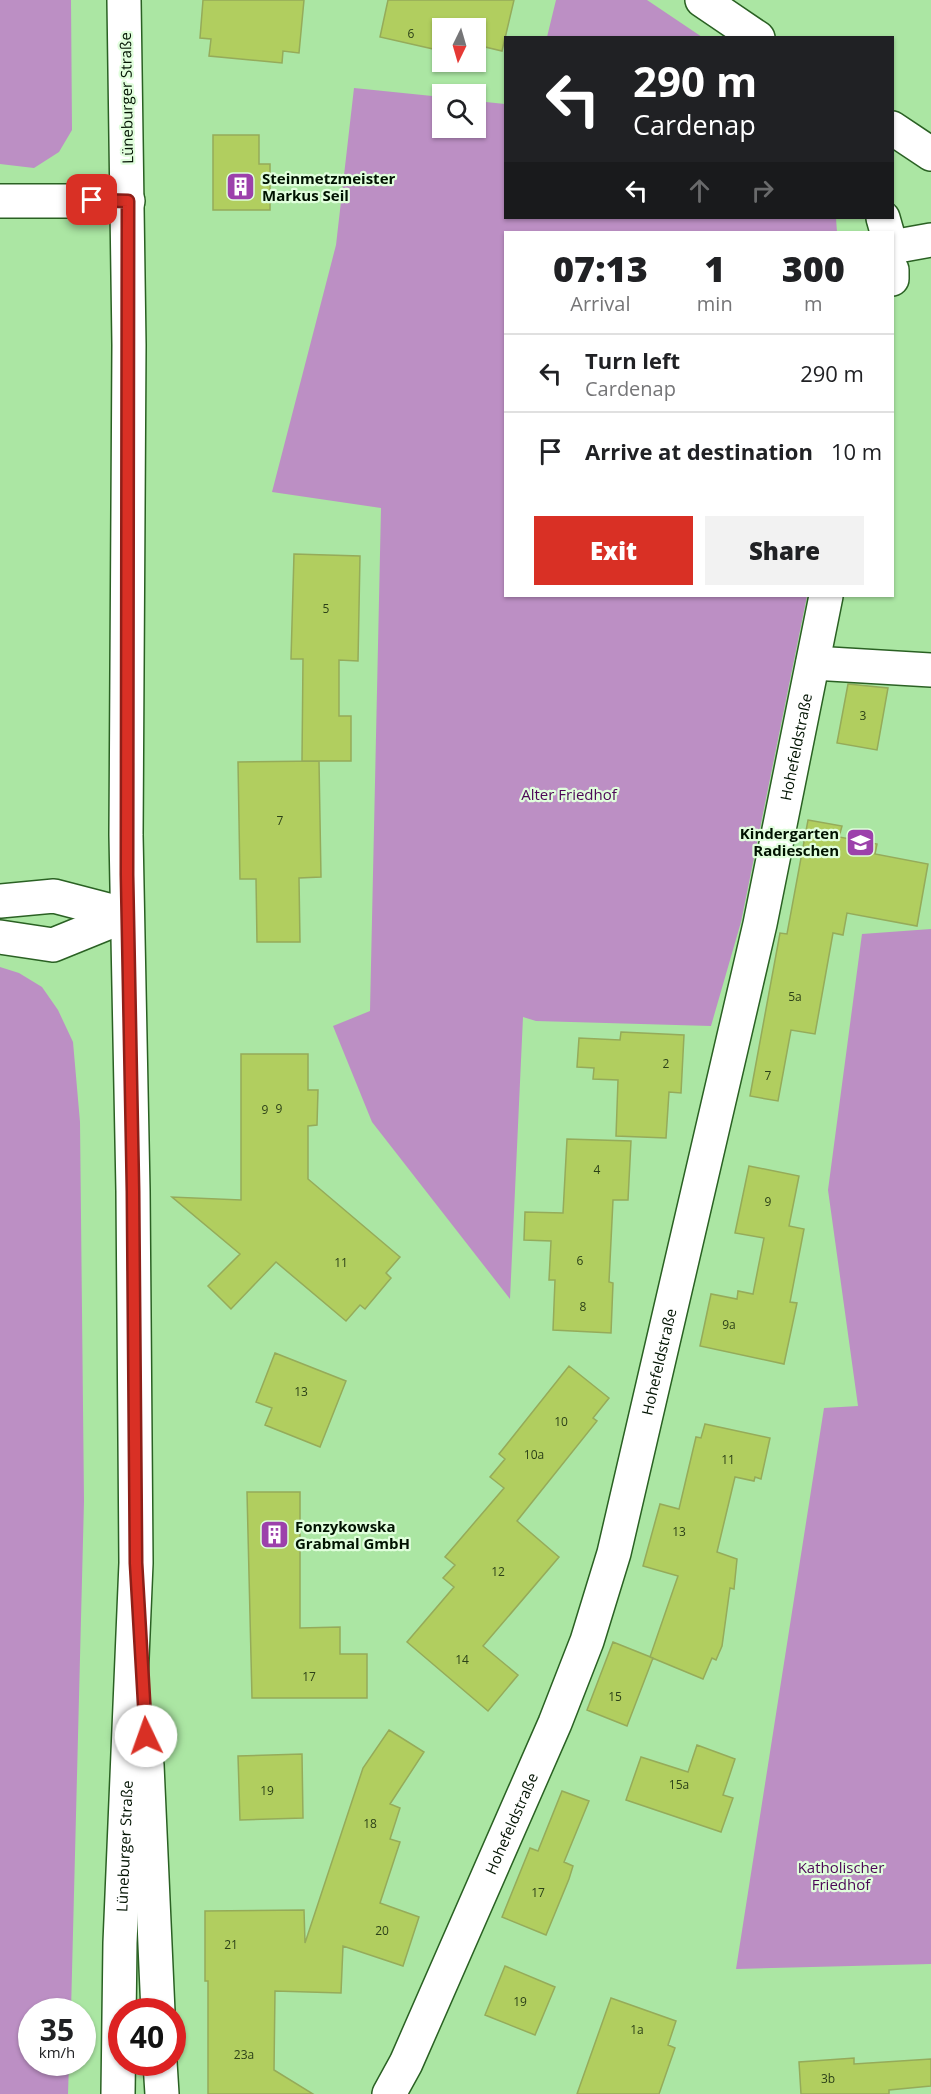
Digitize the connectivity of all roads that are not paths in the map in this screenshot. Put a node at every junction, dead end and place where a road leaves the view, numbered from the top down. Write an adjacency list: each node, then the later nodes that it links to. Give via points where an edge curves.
1 (124, 0): 7 (street, Lüneburger Straße)
2 (702, 0): 3 (street)
3 (755, 36)
4 (894, 129): 5 (street)
5 (931, 154)
6 (0, 201): 7 (street)
7 (128, 201): 14 (street, Lüneburger Straße)
8 (931, 240): 9 (street)
9 (894, 247)
10 (826, 597): 11 (street, Hohefeldstraße)
11 (813, 663): 12 (street); 21 (street, Hohefeldstraße, via 760,924 614,1553 587,1641 555,1723)
12 (931, 670)
13 (0, 901): 14 (street, via 54,896)
14 (127, 915): 15 (street, via 53,945); 16 (street, Lüneburger Straße)
15 (0, 937)
16 (136, 1563): 17 (street, Lüneburger Straße); 19 (street, Lüneburger Straße, via 120,1943)
17 (157, 1998)
18 (161, 2076): 20 (street)
19 (118, 2094)
20 (162, 2094)
21 (389, 2094)

